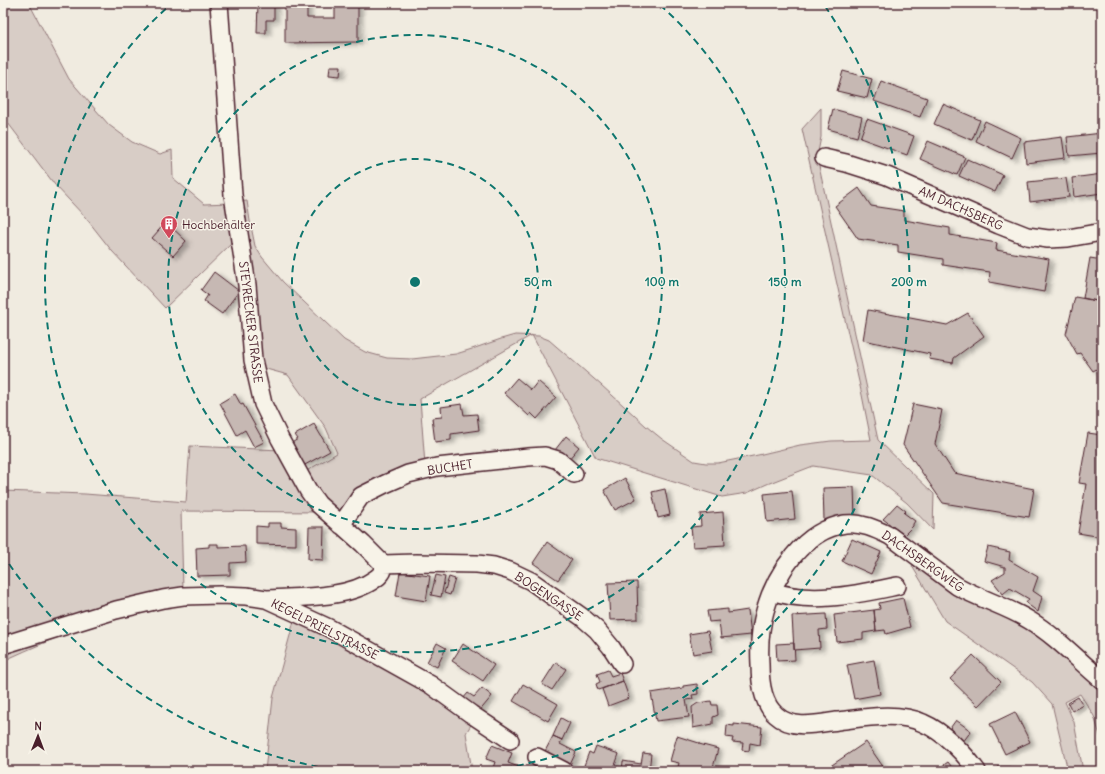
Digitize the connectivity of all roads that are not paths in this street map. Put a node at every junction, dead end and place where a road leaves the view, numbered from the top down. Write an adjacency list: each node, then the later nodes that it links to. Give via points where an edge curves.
1 (219, 3): 5 (street, STEYRECKER STRASSE, via 233,195 247,285 253,360 263,404 308,490 318,504)
2 (824, 158): 3 (street, AM DACHSBERG, via 886,176 1027,236 1048,239)
3 (1102, 232)
4 (574, 474): 5 (street, BUCHET, via 558,460 545,456 437,467 408,474 361,496)
5 (341, 525): 6 (street, STEYRECKER STRASSE)
6 (383, 564): 9 (street, via 383,571 379,576 369,584 352,591 322,596); 11 (street, BOGENGASSE, via 478,564 510,571 531,581 582,617 597,630)
7 (897, 586): 8 (street, via 822,597 782,595)
8 (772, 591): 12 (street, DACHSBERGWEG, via 783,569 803,544 833,526 863,525 890,536 957,586 1029,620 1046,631); 16 (street, DACHSBERGWEG, via 761,632 760,673 766,700 774,714 798,724 876,717 909,718 933,728 954,745)
9 (266, 599): 10 (street, KEGELPRIELSTRASSE, via 220,595 163,599 116,610); 13 (street, KEGELPRIELSTRASSE, via 329,628 431,685)
10 (3, 645)
11 (622, 664)
12 (1102, 680)
13 (510, 740)
14 (537, 757): 15 (street)
15 (564, 771)
16 (977, 771)

